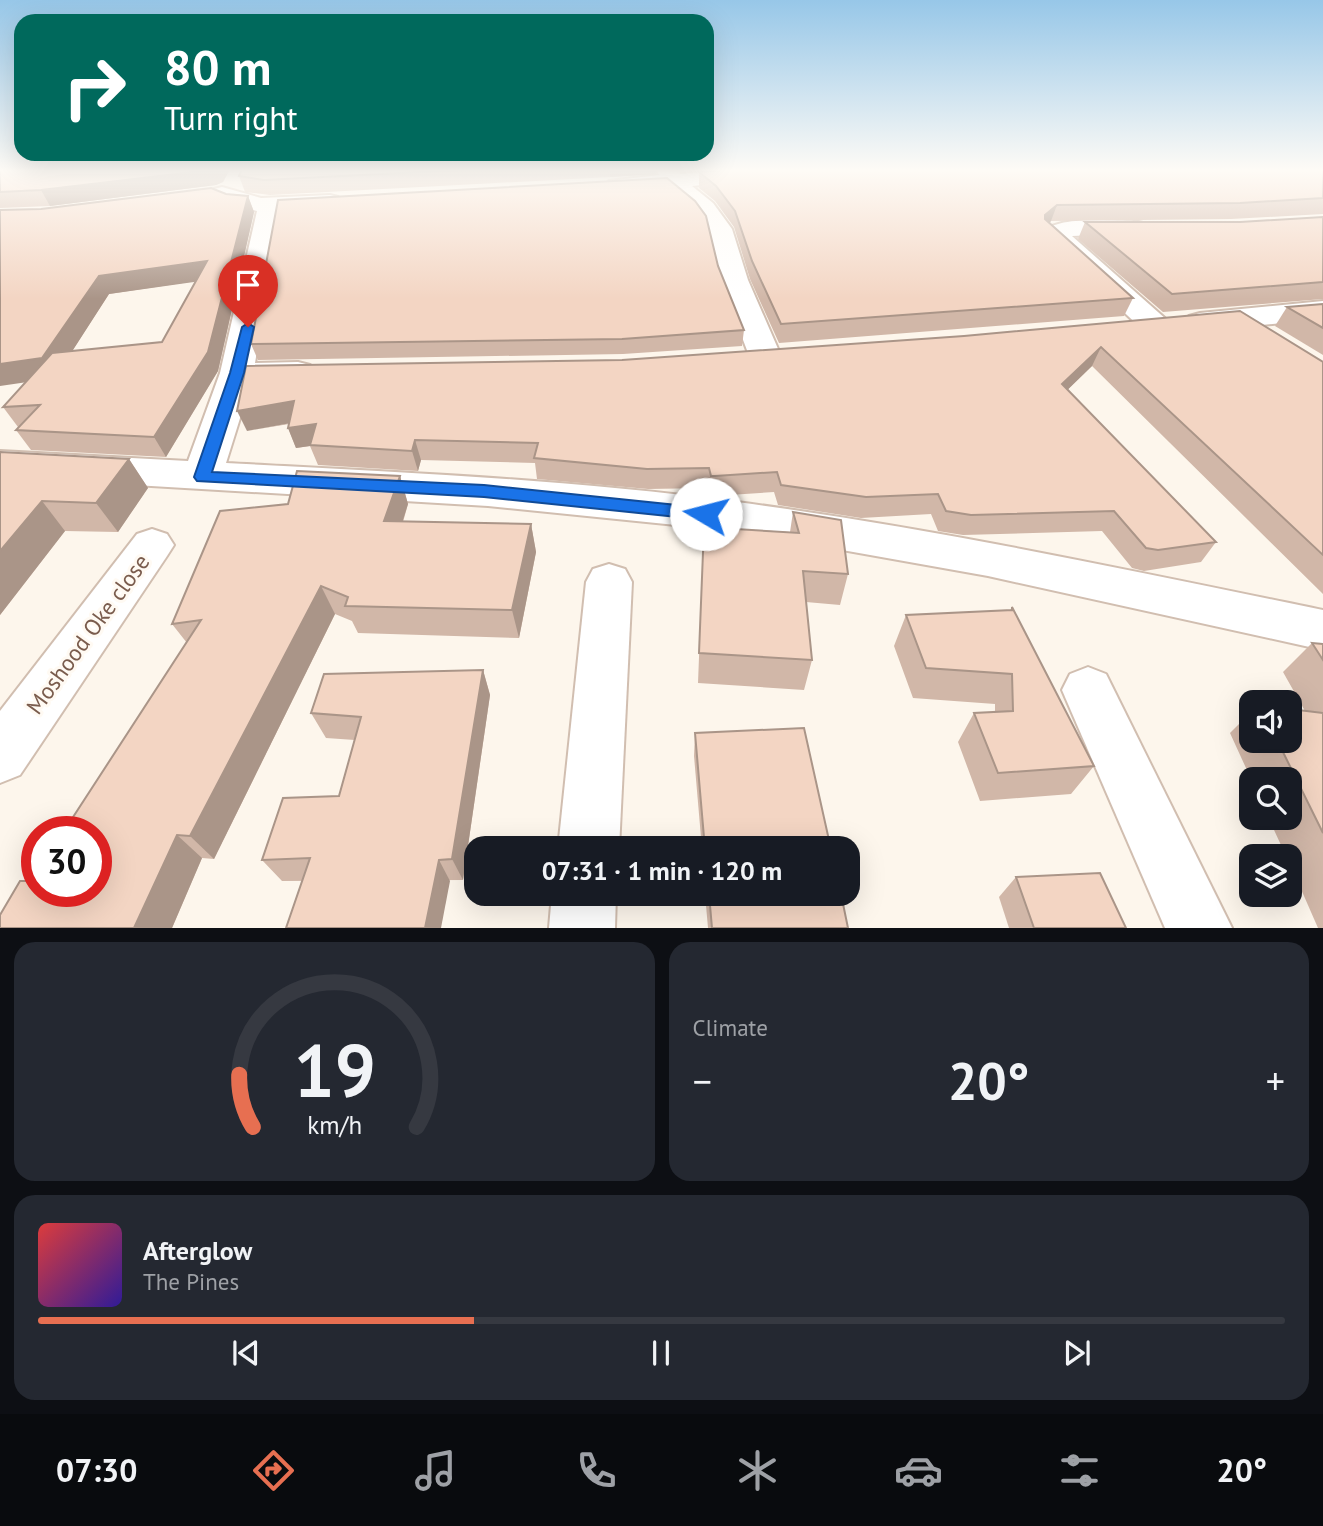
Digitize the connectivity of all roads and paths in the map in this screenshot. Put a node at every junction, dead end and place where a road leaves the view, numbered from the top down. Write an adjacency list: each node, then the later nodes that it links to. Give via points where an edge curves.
1 (269, 212): 11 (street)
2 (708, 212): 9 (street, via 720,229 734,280)
3 (1153, 228): 6 (street, via 1065,229 1054,234)
4 (1323, 310): 5 (street)
5 (1237, 319): 6 (street); 8 (street)
6 (1156, 326): 7 (street)
7 (1117, 329)
8 (1280, 345)
9 (767, 358)
10 (334, 372): 11 (street)
11 (237, 373): 13 (street)
12 (0, 464): 13 (street)
13 (202, 477): 16 (street, via 484,491 653,506 987,558)
14 (152, 545): 18 (street, Moshood Oke close)
15 (609, 582): 19 (street)
16 (1323, 630)
17 (1088, 690): 22 (street)
18 (0, 756)
19 (589, 836)
20 (583, 906): 21 (street)
21 (582, 928)
22 (1199, 928)

